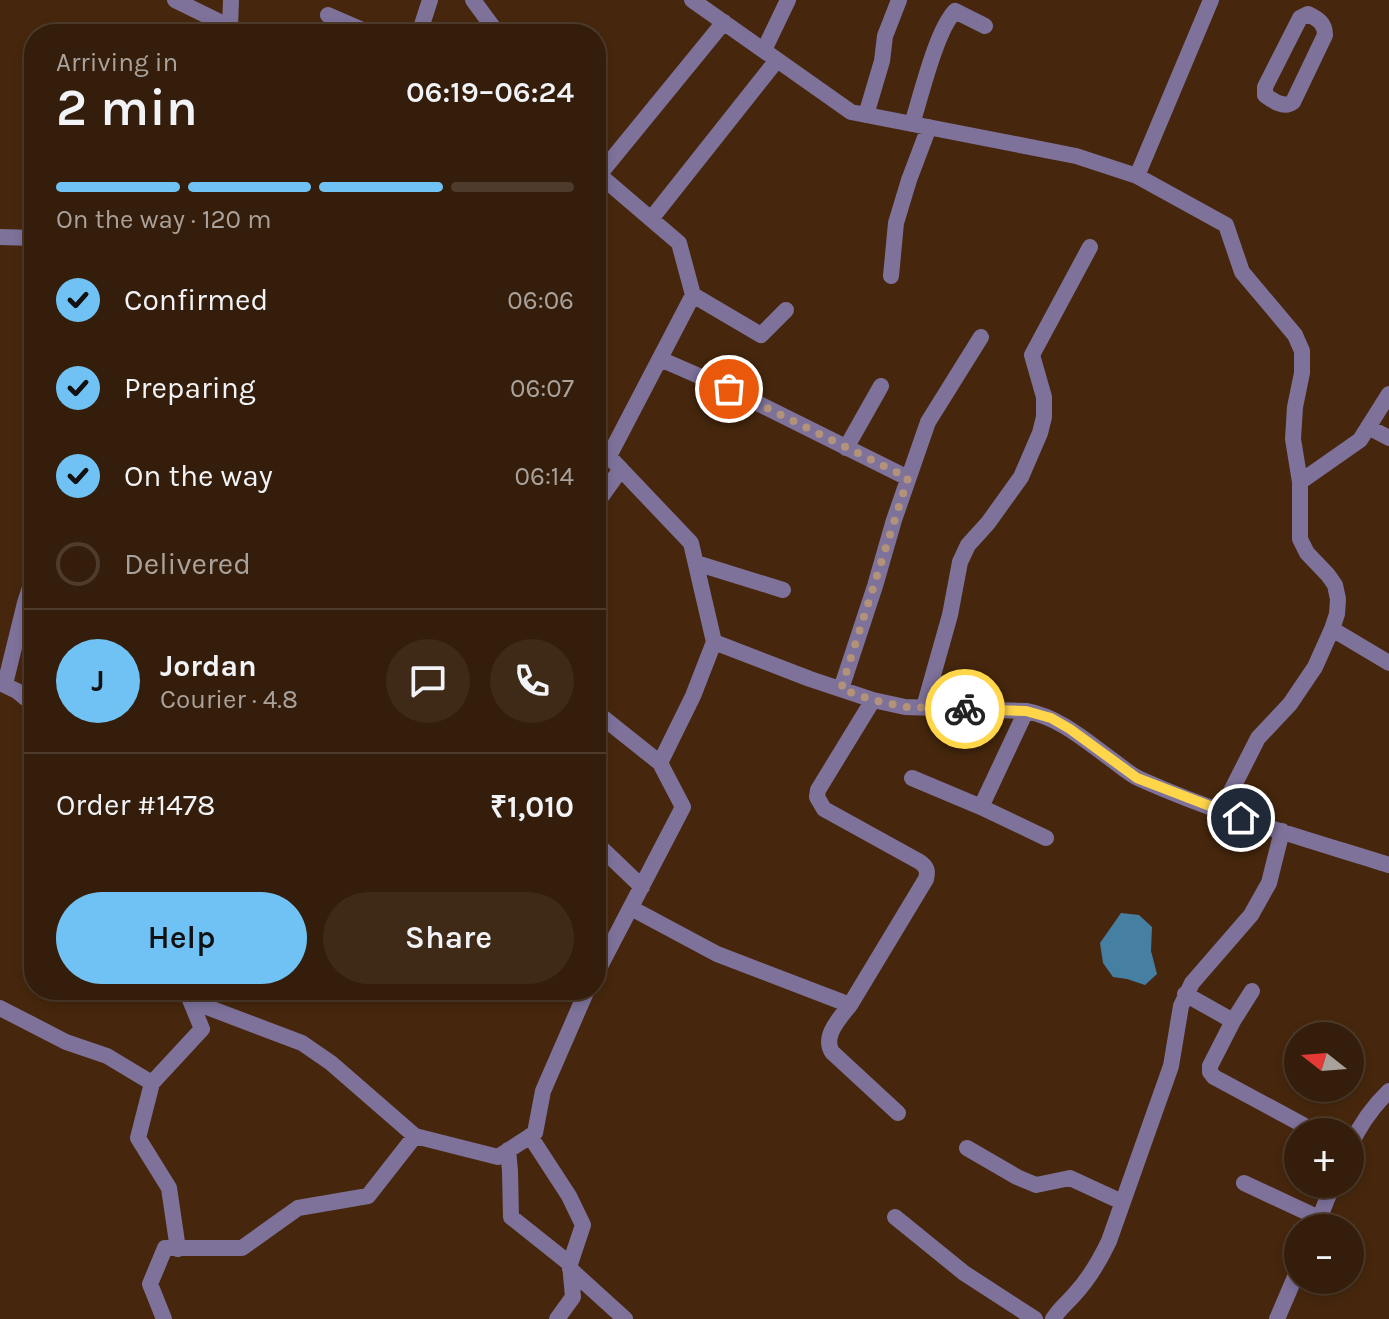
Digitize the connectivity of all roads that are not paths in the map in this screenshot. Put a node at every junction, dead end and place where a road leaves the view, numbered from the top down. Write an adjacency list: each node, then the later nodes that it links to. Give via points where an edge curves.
1 (175, 0): 13 (street)
2 (231, 0): 14 (street)
3 (430, 0): 16 (street)
4 (473, 0): 17 (street)
5 (692, 0): 12 (street)
6 (788, 0): 19 (street)
7 (899, 0): 20 (street)
8 (1211, 0): 23 (street)
9 (1321, 0): 11 (street)
10 (328, 15): 15 (street)
11 (1313, 16): 11 (street, via 1323,24 1325,35 1293,102 1284,105 1265,95 1265,87 1300,18)
12 (724, 22): 19 (street); 22 (street)
13 (218, 24)
14 (229, 24)
15 (349, 24)
16 (422, 24)
17 (491, 24)
18 (985, 26): 21 (street, via 955,11 949,17 933,57)
19 (770, 55): 20 (street, via 851,112); 25 (street)
20 (866, 115): 21 (street)
21 (921, 126): 23 (street, via 1076,156); 29 (street, via 896,223)
22 (606, 163)
23 (1137, 176): 43 (street, via 1226,225 1242,272 1295,335 1302,351 1293,439)
24 (606, 182): 25 (street)
25 (651, 219): 30 (street, via 679,243)
26 (0, 237): 27 (street)
27 (24, 238)
28 (1090, 247): 55 (street, via 1032,355 1044,397 1040,433 1021,477 960,562)
29 (891, 276)
30 (693, 295): 31 (street, via 761,335); 33 (street)
31 (786, 310)
32 (981, 337): 42 (street, via 928,422)
33 (660, 359): 38 (street); 40 (street)
34 (881, 386): 38 (street)
35 (1389, 394): 36 (street)
36 (1368, 427): 37 (street); 43 (street, via 1360,440)
37 (1389, 438)
38 (846, 448): 42 (street)
39 (606, 453): 40 (street)
40 (609, 456): 41 (street)
41 (621, 469): 44 (street); 45 (street, via 691,543)
42 (908, 478): 52 (street)
43 (1300, 482): 48 (street, via 1302,546 1335,585)
44 (606, 490)
45 (696, 563): 46 (street); 49 (street)
46 (783, 590)
47 (24, 607): 51 (street)
48 (1332, 629): 50 (street); 61 (street, via 1304,685 1258,738)
49 (714, 642): 52 (street); 58 (street)
50 (1389, 663)
51 (2, 684): 53 (street)
52 (841, 689): 54 (street)
53 (24, 698)
54 (873, 700): 55 (street); 74 (street, via 818,790 819,804 920,862 928,872)
55 (924, 707): 56 (street)
56 (1026, 711): 60 (street); 61 (street, via 1070,729 1137,778)
57 (606, 720): 58 (street)
58 (660, 763): 66 (street, via 683,807)
59 (912, 778): 60 (street)
60 (981, 807): 63 (street)
61 (1221, 811): 62 (street)
62 (1282, 831): 65 (street); 70 (street, via 1269,883 1257,905)
63 (1046, 838)
64 (606, 853): 66 (street)
65 (1389, 865)
66 (642, 887): 67 (street)
67 (631, 908): 68 (street); 74 (street, via 717,954)
68 (606, 955)
69 (1252, 991): 76 (street)
70 (1185, 994): 76 (street); 87 (street, via 1171,1066)
71 (190, 1000): 77 (street, via 202,1029)
72 (200, 1000): 82 (street, via 302,1043)
73 (582, 1000): 83 (street)
74 (850, 1005): 79 (street, via 831,1032 829,1046)
75 (0, 1008): 77 (street, via 66,1042 107,1056)
76 (1233, 1021): 80 (street, via 1210,1072)
77 (152, 1083): 90 (street, via 138,1138 169,1188)
78 (1389, 1091): 81 (street)
79 (898, 1113)
80 (1290, 1118)
81 (1364, 1120)
82 (415, 1136): 85 (street, via 498,1157); 90 (street, via 368,1196 298,1208 242,1248)
83 (530, 1136): 85 (street); 91 (street, via 583,1225)
84 (967, 1148): 87 (street, via 1036,1185 1070,1178)
85 (508, 1150): 91 (street, via 511,1217)
86 (1244, 1183): 88 (street)
87 (1122, 1202): 97 (street, via 1099,1262)
88 (1301, 1214)
89 (895, 1217): 96 (street, via 964,1273)
90 (178, 1249): 93 (street, via 165,1248 150,1284)
91 (570, 1266): 94 (street, via 573,1297); 95 (street)
92 (1288, 1294): 98 (street)
93 (164, 1319)
94 (557, 1319)
95 (625, 1319)
96 (1035, 1319)
97 (1053, 1319)
98 (1277, 1319)

